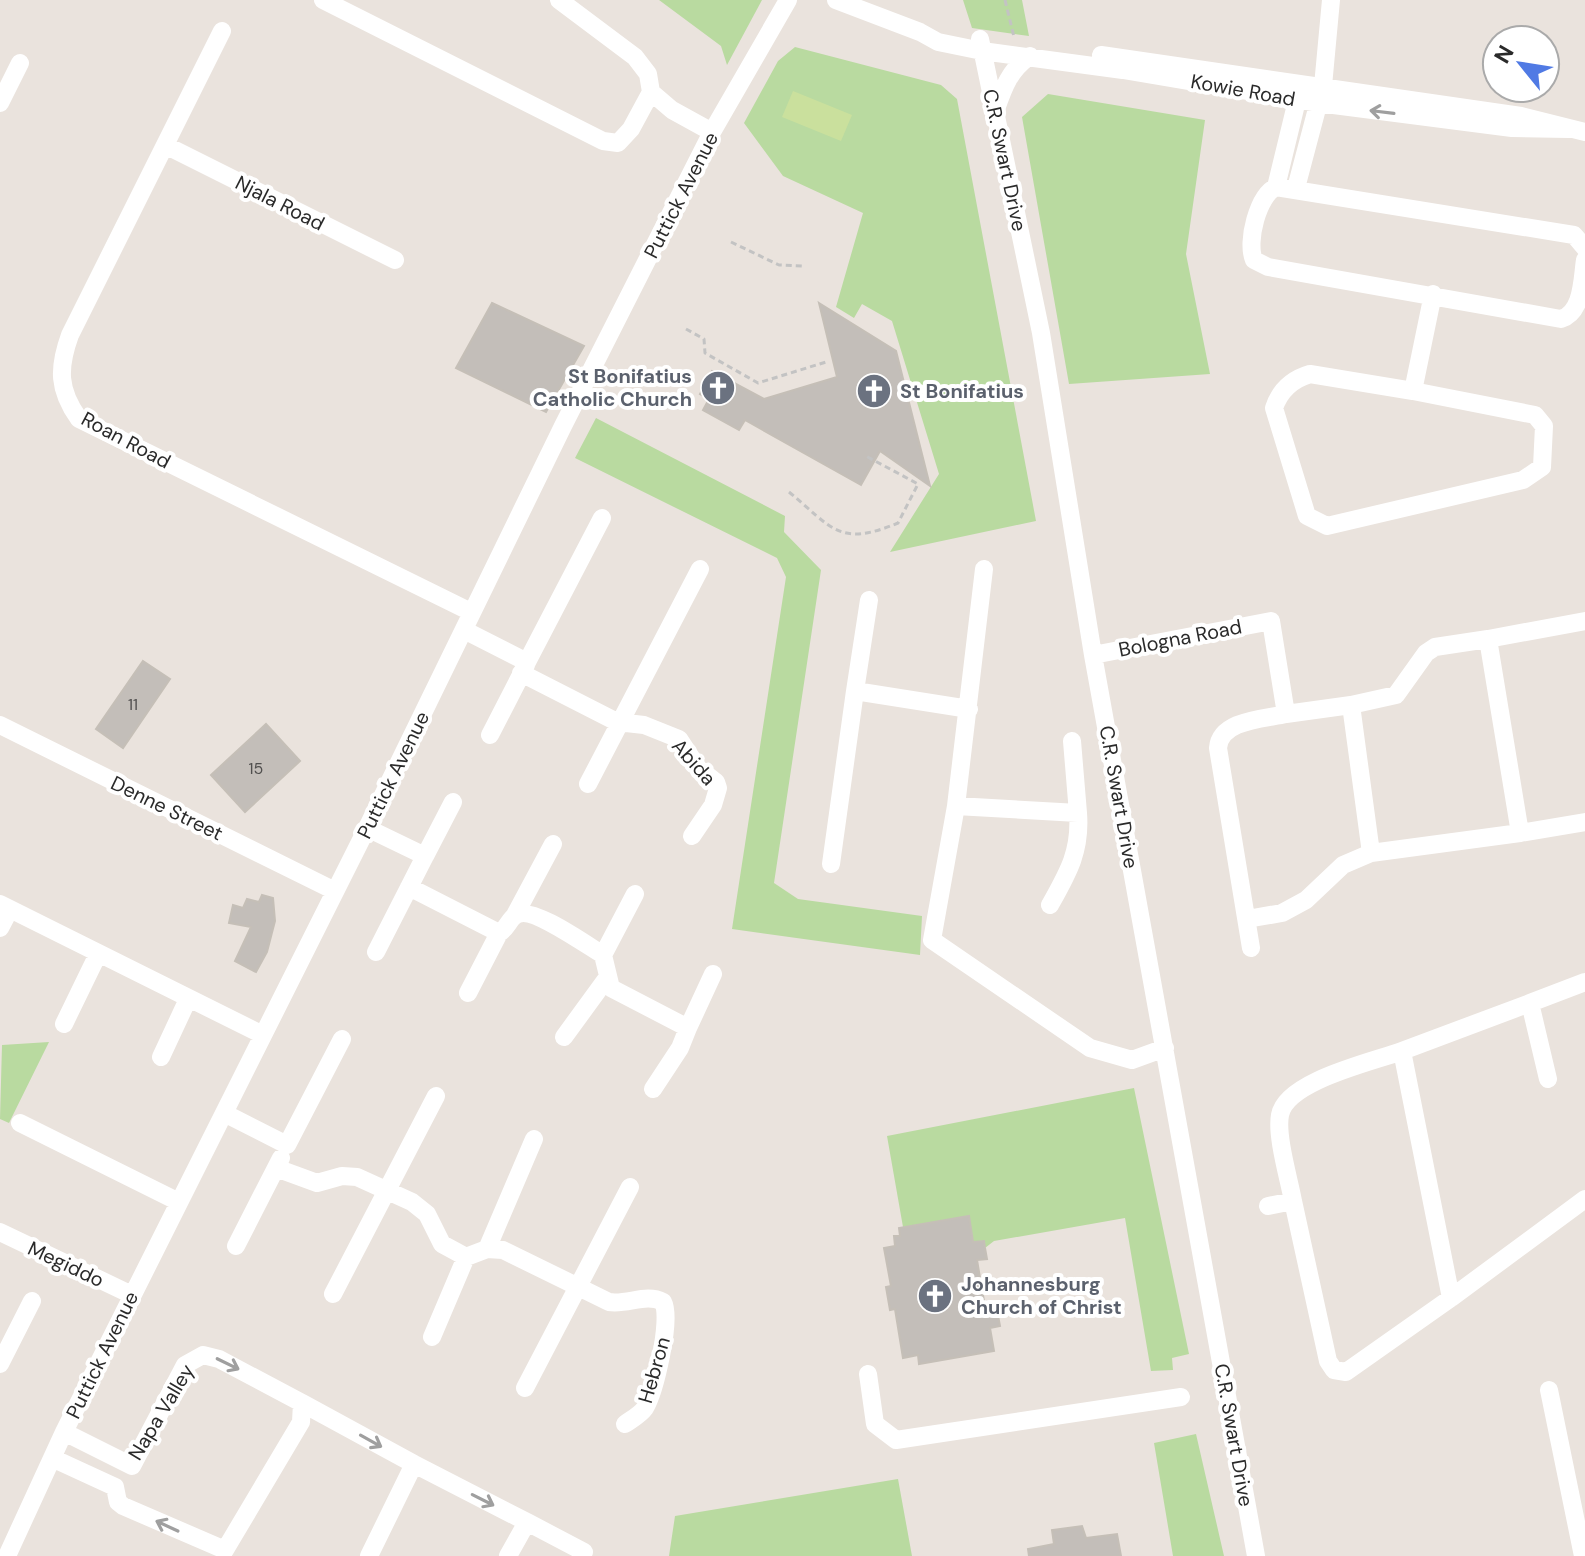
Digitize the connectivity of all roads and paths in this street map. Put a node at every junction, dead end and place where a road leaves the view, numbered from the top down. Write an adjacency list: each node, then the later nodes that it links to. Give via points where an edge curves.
1 (323, 0): 13 (street, via 603,141 618,143 625,137)
2 (559, 0): 13 (street, via 635,57 648,74)
3 (788, 0): 18 (street, Puttick Avenue)
4 (836, 0): 8 (street, Kowie Road, via 920,32 937,29)
5 (1005, 0): 9 (path)
6 (1331, 0): 10 (street)
7 (222, 31): 19 (street, Roan Road)
8 (981, 45): 9 (street, Kowie Road); 16 (street, C.R. Swart Drive)
9 (1023, 51): 12 (street, Kowie Road); 16 (street)
10 (1323, 58): 12 (street); 14 (street)
11 (20, 63): 15 (street)
12 (1299, 90): 14 (street, Kowie Road); 20 (street)
13 (651, 92): 18 (street)
14 (1320, 95): 17 (street, Kowie Road, via 1521,116); 21 (street)
15 (0, 103)
16 (995, 112): 40 (street, C.R. Swart Drive, via 1048,376)
17 (1577, 130)
18 (712, 132): 37 (street, Puttick Avenue)
19 (165, 145): 24 (street, Njala Road); 37 (street, Roan Road, via 70,335 60,372 69,404 79,419)
20 (1276, 187): 21 (street); 27 (street, via 1267,192 1257,220 1251,256 1259,264)
21 (1296, 188): 23 (street, via 1574,235)
22 (731, 242): 26 (path, via 779,265)
23 (1585, 248)
24 (395, 260)
25 (1585, 260): 27 (street, via 1577,304 1561,319)
26 (802, 266)
27 (1433, 294): 30 (street)
28 (686, 329): 29 (path, via 704,339 705,353 758,383)
29 (826, 362)
30 (1413, 391): 30 (street, via 1535,415 1544,426 1542,467 1523,480 1327,526 1313,521 1307,516 1274,408 1280,394 1310,374)
31 (864, 455): 32 (path, via 918,484 898,523 850,535 833,531)
32 (789, 492)
33 (602, 518): 41 (street)
34 (700, 569): 46 (street)
35 (984, 569): 44 (street)
36 (869, 600): 42 (street)
37 (468, 621): 41 (street, Abida); 55 (street, Puttick Avenue)
38 (1585, 621): 39 (street)
39 (1488, 639): 43 (street, via 1435,647 1396,695); 56 (street)
40 (1093, 655): 45 (street, Bologna Road, via 1271,621); 86 (street, C.R. Swart Drive)
41 (524, 668): 46 (street, Abida); 48 (street)
42 (855, 691): 44 (street); 61 (street)
43 (1351, 705): 45 (street); 59 (street)
44 (969, 709): 52 (street)
45 (1286, 714): 68 (street, via 1229,728 1219,739)
46 (617, 722): 50 (street); 57 (street, Abida, via 644,725 679,739 698,768 716,782 713,805)
47 (0, 725): 63 (street, Denne Street)
48 (490, 735)
49 (1072, 741): 53 (street)
50 (588, 784)
51 (453, 802): 60 (street)
52 (956, 806): 53 (street); 86 (street, via 932,940 1090,1048 1132,1060)
53 (1078, 813): 65 (street, via 1075,860)
54 (1585, 822): 56 (street)
55 (367, 828): 60 (street); 63 (street, Puttick Avenue)
56 (1520, 833): 59 (street)
57 (692, 836)
58 (553, 844): 67 (street)
59 (1371, 853): 68 (street, via 1343,865 1306,900 1282,913)
60 (425, 856): 62 (street)
61 (831, 864)
62 (409, 887): 70 (street); 72 (street)
63 (335, 891): 83 (street, Puttick Avenue)
64 (635, 894): 74 (street)
65 (1050, 905)
66 (5, 907): 69 (street); 73 (street)
67 (515, 915): 70 (street); 74 (street, via 540,918)
68 (1247, 919): 71 (street)
69 (0, 928)
70 (499, 933): 78 (street)
71 (1251, 948)
72 (376, 952)
73 (98, 954): 79 (street); 81 (street)
74 (603, 955): 76 (street)
75 (713, 974): 82 (street)
76 (607, 978): 82 (street, via 611,988); 84 (street)
77 (1585, 982): 80 (street)
78 (468, 993)
79 (188, 999): 83 (street); 88 (street)
80 (1530, 1003): 87 (street); 89 (street)
81 (64, 1024)
82 (688, 1028): 90 (street)
83 (263, 1035): 92 (street, Puttick Avenue)
84 (564, 1037)
85 (342, 1039): 95 (street)
86 (1165, 1048): 129 (street, C.R. Swart Drive)
87 (1402, 1051): 100 (street, via 1303,1086 1287,1099 1279,1117); 110 (street)
88 (161, 1057)
89 (1548, 1079)
90 (653, 1089)
91 (436, 1096): 98 (street)
92 (224, 1113): 95 (street); 101 (street, Puttick Avenue)
93 (20, 1123): 101 (street)
94 (534, 1139): 105 (street)
95 (287, 1145): 96 (street)
96 (276, 1168): 98 (street, via 317,1183 357,1177); 104 (street)
97 (630, 1187): 107 (street)
98 (386, 1191): 106 (street, via 421,1208 442,1244); 108 (street)
99 (1585, 1199): 110 (street)
100 (1293, 1201): 102 (street); 110 (street, via 1334,1370 1346,1372)
101 (179, 1202): 109 (street, Puttick Avenue)
102 (1268, 1206)
103 (0, 1232): 109 (street, Megiddo)
104 (236, 1246)
105 (487, 1249): 106 (street); 107 (street, Hebron, via 509,1251)
106 (466, 1257): 112 (street)
107 (579, 1288): 115 (street); 119 (street, Hebron, via 609,1302 651,1297 666,1306 650,1396 642,1412)
108 (333, 1294)
109 (132, 1295): 120 (street, Puttick Avenue)
110 (1451, 1298)
111 (32, 1301): 113 (street)
112 (432, 1337)
113 (0, 1364)
114 (868, 1374): 117 (street, via 875,1424 896,1440)
115 (525, 1388)
116 (1549, 1390): 130 (street)
117 (1181, 1397)
118 (302, 1403): 120 (street, Napa Valley, one-way to 118, via 132,1466 185,1365 203,1355); 122 (street, Napa Valley, one-way to 122); 124 (street, via 301,1422)
119 (625, 1424)
120 (64, 1432): 121 (street, Puttick Avenue)
121 (52, 1458): 124 (street, one-way to 121, via 216,1549 123,1506 115,1487); 126 (street, Puttick Avenue)
122 (414, 1464): 123 (street, Napa Valley, one-way to 123); 127 (street)
123 (527, 1522): 125 (street, Napa Valley); 128 (street)
124 (237, 1552)
125 (584, 1552)
126 (7, 1556)
127 (369, 1556)
128 (508, 1556)
129 (1256, 1556)
130 (1583, 1556)

